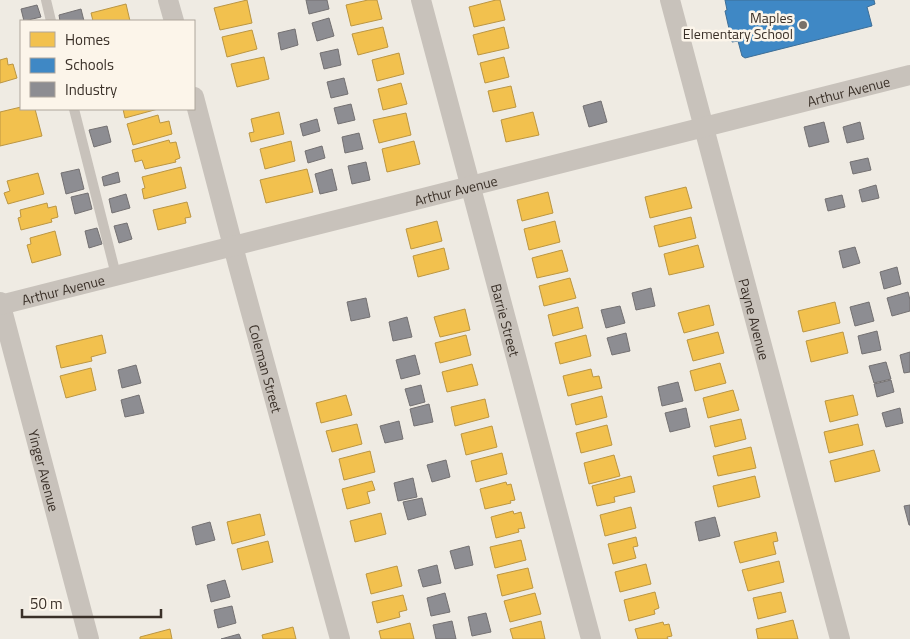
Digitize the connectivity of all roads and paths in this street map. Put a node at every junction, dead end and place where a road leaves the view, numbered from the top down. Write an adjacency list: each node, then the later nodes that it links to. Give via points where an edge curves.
1 (46, 0): 5 (lane)
2 (168, 0): 6 (street)
3 (421, 0): 11 (street, Barrie Street)
4 (670, 0): 10 (street, Payne Avenue)
5 (51, 20)
6 (174, 20)
7 (910, 75): 10 (street, Arthur Avenue)
8 (195, 101): 12 (street, Coleman Street)
9 (74, 110): 13 (lane)
10 (703, 127): 11 (street, Arthur Avenue); 18 (street, Payne Avenue)
11 (470, 186): 12 (street, Arthur Avenue); 17 (street, Barrie Street)
12 (233, 246): 13 (street, Arthur Avenue); 16 (street, Coleman Street)
13 (116, 275): 14 (street, Arthur Avenue)
14 (0, 304): 15 (street, Yinger Avenue)
15 (89, 639)
16 (340, 639)
17 (591, 639)
18 (840, 639)

